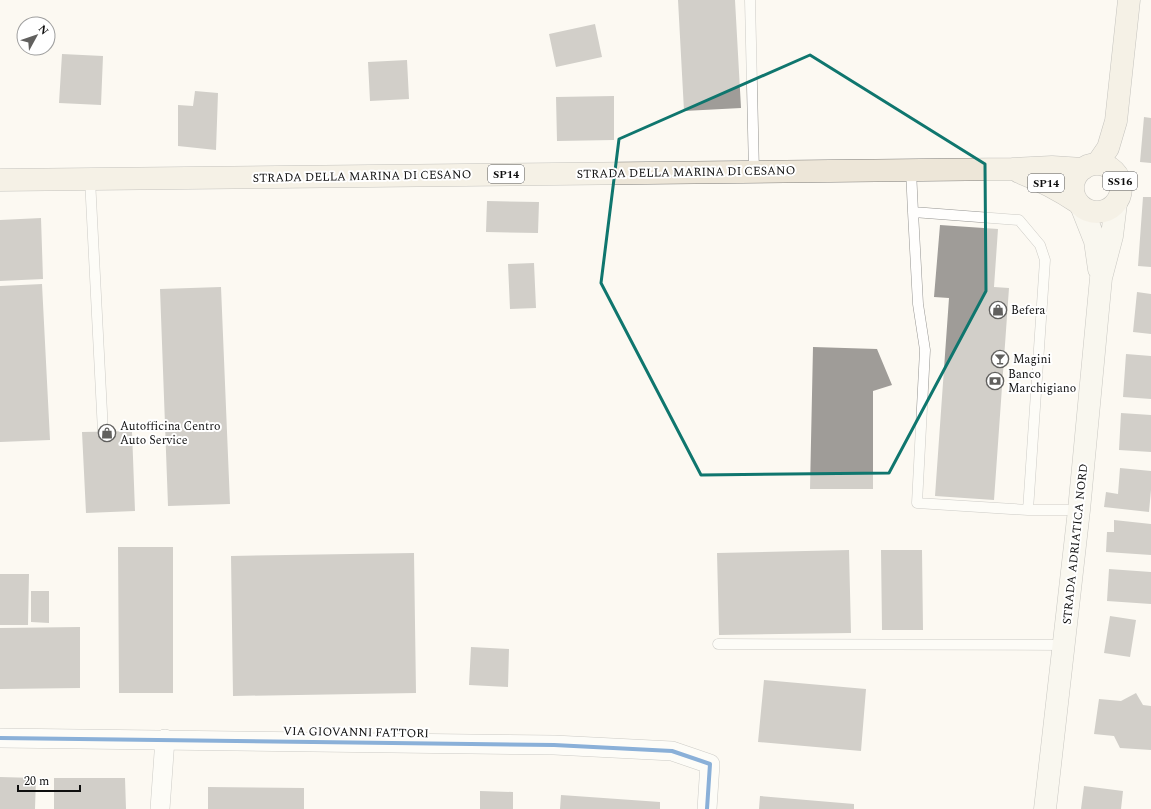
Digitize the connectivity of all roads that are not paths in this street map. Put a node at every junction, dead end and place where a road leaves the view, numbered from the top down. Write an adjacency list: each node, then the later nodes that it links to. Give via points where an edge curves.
1 (750, 0): 7 (lane)
2 (1129, 0): 3 (main road, STRADA ADRIATICA NORD / SS16)
3 (1116, 121): 4 (main road, STRADA ADRIATICA NORD / SS16, via 1108,148); 10 (main road, STRADA ADRIATICA NORD / SS16, via 1122,153)
4 (1090, 166): 5 (main road, STRADA DELLA MARINA DI CESANO / SP14); 10 (main road, SS16, via 1104,165 1116,174); 12 (main road, STRADA ADRIATICA NORD / SS16, via 1077,174 1074,181 1073,196)
5 (1012, 169): 6 (main road, STRADA DELLA MARINA DI CESANO / SP14); 12 (main road, STRADA DELLA MARINA DI CESANO / SP14, via 1062,191)
6 (911, 170): 7 (main road, STRADA DELLA MARINA DI CESANO / SP14); 13 (lane)
7 (754, 172): 8 (main road, STRADA DELLA MARINA DI CESANO / SP14)
8 (90, 179): 9 (main road, STRADA DELLA MARINA DI CESANO / SP14); 15 (lane)
9 (0, 180)
10 (1120, 181): 11 (main road, STRADA ADRIATICA NORD / SS16, via 1120,196)
11 (1116, 203): 12 (main road, SS16, via 1111,208 1096,213); 14 (main road, STRADA ADRIATICA NORD / SS16, via 1112,236)
12 (1080, 205): 14 (main road, STRADA ADRIATICA NORD / SS16, via 1095,241)
13 (913, 212): 16 (lane, via 918,304 925,350 917,503); 16 (lane, via 1018,220 1040,245 1045,260)
14 (1101, 278): 17 (main road, STRADA ADRIATICA NORD / SS16)
15 (103, 432)
16 (1028, 510): 17 (lane)
17 (1079, 510): 19 (main road, STRADA ADRIATICA NORD / SS16)
18 (718, 644): 19 (lane)
19 (1064, 645): 24 (main road, STRADA ADRIATICA NORD / SS16)
20 (0, 738): 21 (street, VIA GIOVANNI FATTORI)
21 (165, 739): 22 (street); 23 (street, VIA GIOVANNI FATTORI, via 554,745 672,752 710,764)
22 (160, 809)
23 (707, 809)
24 (1045, 809)

